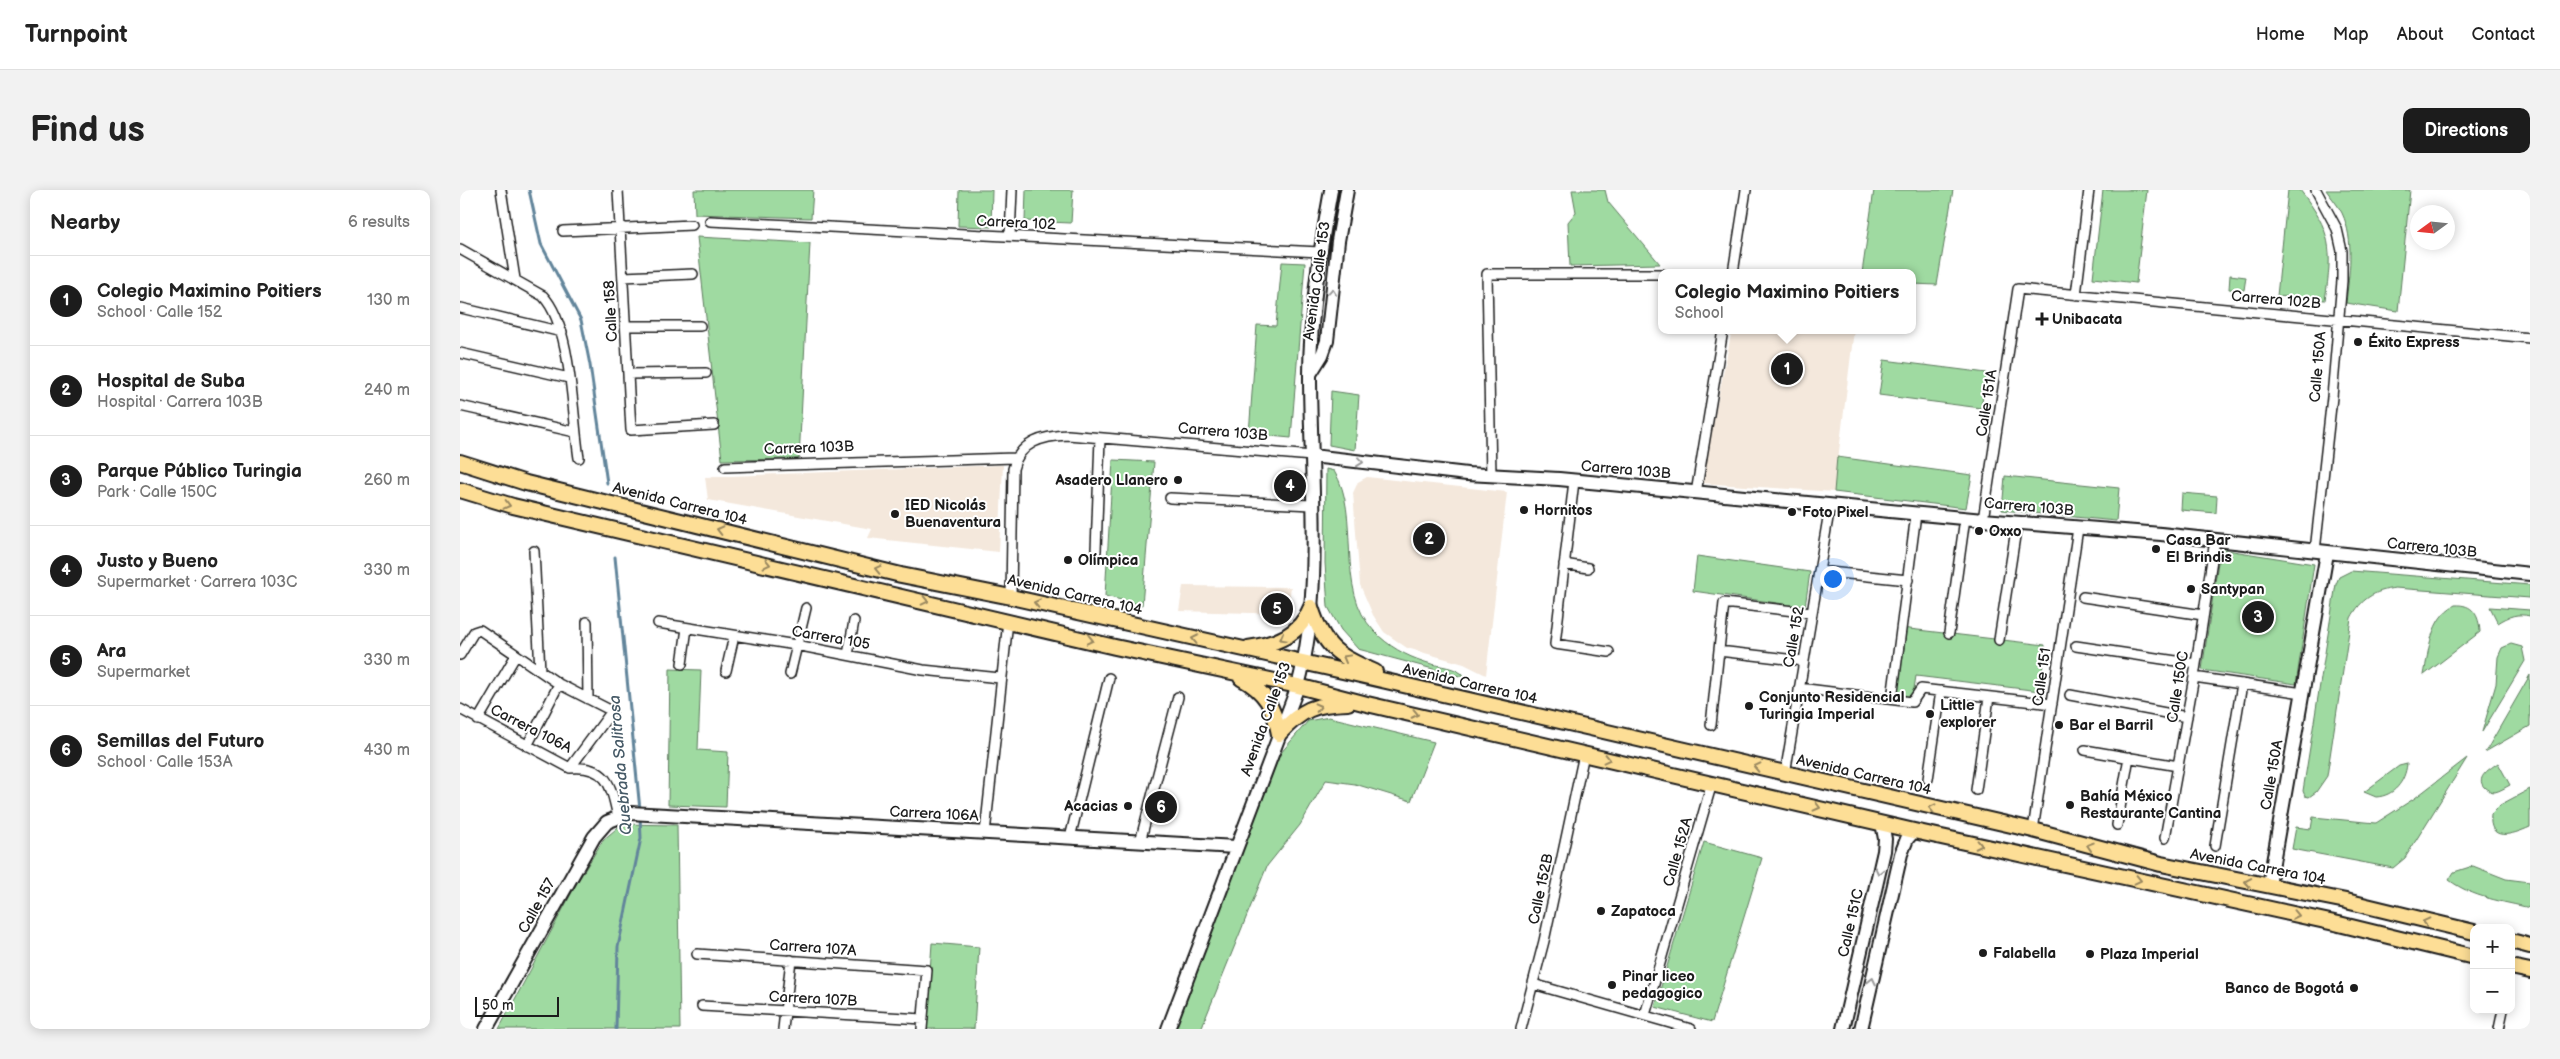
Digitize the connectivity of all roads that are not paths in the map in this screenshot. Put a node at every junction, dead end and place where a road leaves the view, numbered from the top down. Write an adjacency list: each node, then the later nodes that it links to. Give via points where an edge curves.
1 (500, 190): 20 (street)
2 (618, 190): 11 (street, Calle 158)
3 (1012, 190): 13 (street)
4 (1331, 190): 15 (street, Avenida Calle 153)
5 (1347, 190): 33 (street, Avenida Calle 153, one-way to 5, via 1327,341)
6 (1746, 190): 16 (street)
7 (2089, 190): 22 (street)
8 (2316, 190): 24 (street, Calle 150A, via 2337,229 2342,251)
9 (710, 221): 13 (street, Carrera 102)
10 (692, 226): 11 (street)
11 (620, 228): 12 (street); 19 (street, Calle 158)
12 (563, 231)
13 (1010, 236): 15 (street, Carrera 102)
14 (460, 248): 20 (street)
15 (1320, 252): 33 (street, Avenida Calle 153)
16 (1734, 269)
17 (693, 274): 19 (street)
18 (1658, 274): 44 (street, via 1487,274)
19 (623, 277): 25 (street, Calle 158)
20 (516, 279): 27 (street, via 551,304)
21 (2018, 289): 22 (street, Carrera 102B); 53 (street, Calle 151A)
22 (2076, 295): 24 (street, Carrera 102B)
23 (461, 308): 27 (street)
24 (2338, 320): 29 (street, Carrera 102B); 59 (street, Calle 150A)
25 (625, 326): 26 (street); 31 (street, Calle 158)
26 (700, 326)
27 (562, 332): 34 (street)
28 (1722, 334): 47 (street)
29 (2530, 338)
30 (460, 353): 34 (street)
31 (628, 374): 32 (street); 36 (street, Calle 158, via 631,430)
32 (706, 374)
33 (1310, 374): 39 (street, Avenida Calle 153)
34 (568, 378): 37 (street)
35 (460, 406): 37 (street)
36 (714, 425)
37 (574, 432): 40 (street)
38 (1100, 438): 39 (street, Carrera 103B); 41 (street, Carrera 103B, via 1048,436 1034,441); 57 (street)
39 (1312, 456): 44 (street, Carrera 103B, one-way to 44); 49 (street, Avenida Calle 153)
40 (579, 458)
41 (1016, 458): 43 (street, Carrera 103B); 66 (street, via 1013,469)
42 (460, 462): 66 (main road, Avenida Carrera 104, one-way to 42, via 814,554 526,483)
43 (725, 467)
44 (1492, 476): 45 (street, Carrera 103B)
45 (1574, 481): 47 (street, Carrera 103B); 60 (street)
46 (460, 490): 72 (main road, one-way to 72, via 513,506)
47 (1696, 493): 50 (street, Carrera 103B)
48 (1170, 498): 49 (street)
49 (1312, 505): 67 (street, Avenida Calle 153)
50 (1830, 506): 51 (street, Carrera 103B); 62 (street, Calle 152)
51 (1916, 514): 52 (street, Carrera 103B); 64 (street)
52 (1964, 518): 53 (street, Carrera 103B); 76 (street)
53 (1983, 520): 54 (street, Carrera 103B)
54 (2017, 523): 55 (street, Carrera 103B); 78 (street)
55 (2078, 528): 56 (street, Carrera 103B); 111 (street, Calle 151)
56 (2214, 540): 59 (street, Carrera 103B); 70 (street, Calle 150C)
57 (1096, 550)
58 (534, 551): 91 (street)
59 (2321, 552): 63 (street, Carrera 103B); 104 (street, Calle 150A)
60 (1564, 564): 61 (street); 83 (street, via 1555,644)
61 (1588, 568)
62 (1819, 571): 64 (street); 69 (street, Calle 152)
63 (2530, 574)
64 (1908, 580): 109 (street)
65 (2083, 596): 70 (street)
66 (1011, 597): 81 (main road, Avenida Carrera 104, one-way to 66)
67 (1311, 607): 81 (main road, one-way to 81, via 1292,633 1275,642); 88 (street, Avenida Calle 153); 101 (main road, one-way to 67, via 1344,658 1331,648 1320,633)
68 (806, 608): 79 (street)
69 (1812, 613): 82 (street, via 1725,602); 87 (street, Calle 152)
70 (2203, 615): 90 (street, Calle 150C)
71 (854, 621): 86 (street)
72 (1008, 621): 93 (main road, one-way to 93); 96 (street)
73 (587, 622): 108 (street)
74 (658, 623): 75 (street, Carrera 105)
75 (687, 628): 77 (street, Carrera 105); 89 (street)
76 (1949, 634)
77 (734, 636): 79 (street, Carrera 105); 92 (street)
78 (1999, 640)
79 (796, 645): 86 (street, Carrera 105); 94 (street)
80 (2076, 646): 90 (street)
81 (1243, 649): 88 (main road, Avenida Carrera 104)
82 (1718, 651): 87 (street); 115 (street)
83 (1608, 652)
84 (460, 655): 85 (street, via 474,632 480,630)
85 (516, 655): 91 (street); 114 (street)
86 (848, 655): 96 (street, Carrera 105, via 923,670)
87 (1804, 661): 102 (street, Calle 152)
88 (1304, 663): 100 (street, Avenida Calle 153); 101 (main road, Avenida Carrera 104)
89 (682, 664)
90 (2196, 664): 95 (street, Calle 150C)
91 (540, 671): 98 (street)
92 (726, 671)
93 (1229, 672): 100 (main road); 116 (main road, via 1265,695)
94 (790, 674)
95 (2194, 677): 99 (street); 113 (street, Calle 150C)
96 (1000, 678): 132 (street)
97 (1109, 678): 133 (street)
98 (559, 684): 108 (street); 117 (street)
99 (2242, 684): 104 (street); 136 (street)
100 (1298, 686): 110 (main road); 116 (street, Avenida Calle 153)
101 (1406, 686): 123 (main road, Avenida Carrera 104, one-way to 101)
102 (1799, 688): 109 (street); 123 (street, Calle 152)
103 (1941, 691): 107 (street); 109 (street, via 1921,689 1912,702); 124 (street)
104 (2303, 693): 138 (street, Calle 150A)
105 (2070, 696): 113 (street)
106 (1178, 697): 135 (street)
107 (1989, 697): 111 (street); 126 (street)
108 (588, 699): 122 (street, via 612,711)
109 (1892, 699)
110 (1367, 704): 116 (main road, one-way to 110, via 1299,714 1312,708 1329,704); 119 (main road, one-way to 119)
111 (2052, 704): 130 (street, Calle 151)
112 (460, 709): 114 (street, Carrera 106A)
113 (2187, 717): 121 (street, Calle 150C)
114 (478, 720): 117 (street, Carrera 106A)
115 (1711, 725)
116 (1279, 734): 137 (street, Avenida Calle 153)
117 (527, 746): 122 (street, Carrera 106A)
118 (2085, 750): 120 (street)
119 (1584, 754): 125 (main road, one-way to 125); 149 (street, Calle 152B)
120 (2129, 757): 121 (street); 129 (street)
121 (2178, 766): 134 (street, Calle 150C)
122 (570, 768): 127 (street, Carrera 106A, via 592,769 605,778)
123 (1785, 774): 130 (main road, Avenida Carrera 104, one-way to 123)
124 (1928, 779)
125 (1712, 783): 128 (main road, one-way to 128); 153 (street, Calle 152A)
126 (1976, 790)
127 (624, 815): 132 (street, Carrera 106A); 155 (street, Calle 157, via 607,822 594,837)
128 (1882, 823): 131 (main road); 161 (street, Calle 151C, one-way to 161, via 1884,851)
129 (2117, 825)
130 (2033, 830): 138 (main road, Avenida Carrera 104, one-way to 130, via 2153,862)
131 (1914, 831): 140 (main road, one-way to 140); 162 (street, one-way to 131, via 1901,854)
132 (985, 833): 133 (street, Carrera 106A)
133 (1070, 838): 135 (street, Carrera 106A)
134 (2166, 838)
135 (1140, 842): 137 (street, Carrera 106A)
136 (2215, 846)
137 (1236, 847): 158 (street, Avenida Calle 153)
138 (2269, 885): 139 (main road, Avenida Carrera 104)
139 (2346, 901): 140 (main road, via 2356,916 2350,922); 141 (main road, Avenida Carrera 104, one-way to 139)
140 (2339, 924): 145 (main road)
141 (2470, 931)
142 (2515, 942): 143 (main road)
143 (2530, 946)
144 (697, 954): 146 (street, Carrera 107A)
145 (2470, 956)
146 (790, 960): 151 (street); 154 (street, Carrera 107A, via 927,970)
147 (2515, 968): 148 (main road)
148 (2530, 971)
149 (1533, 984): 153 (street); 159 (street, Calle 152B)
150 (702, 1006): 151 (street, Carrera 107B)
151 (786, 1010): 154 (street, Carrera 107B); 156 (street)
152 (2502, 1014): 163 (street)
153 (1645, 1015): 160 (street)
154 (924, 1019): 157 (street)
155 (486, 1029)
156 (783, 1029)
157 (922, 1029)
158 (1168, 1029)
159 (1521, 1029)
160 (1691, 1029)
161 (1843, 1029)
162 (1861, 1029)
163 (2500, 1029)

